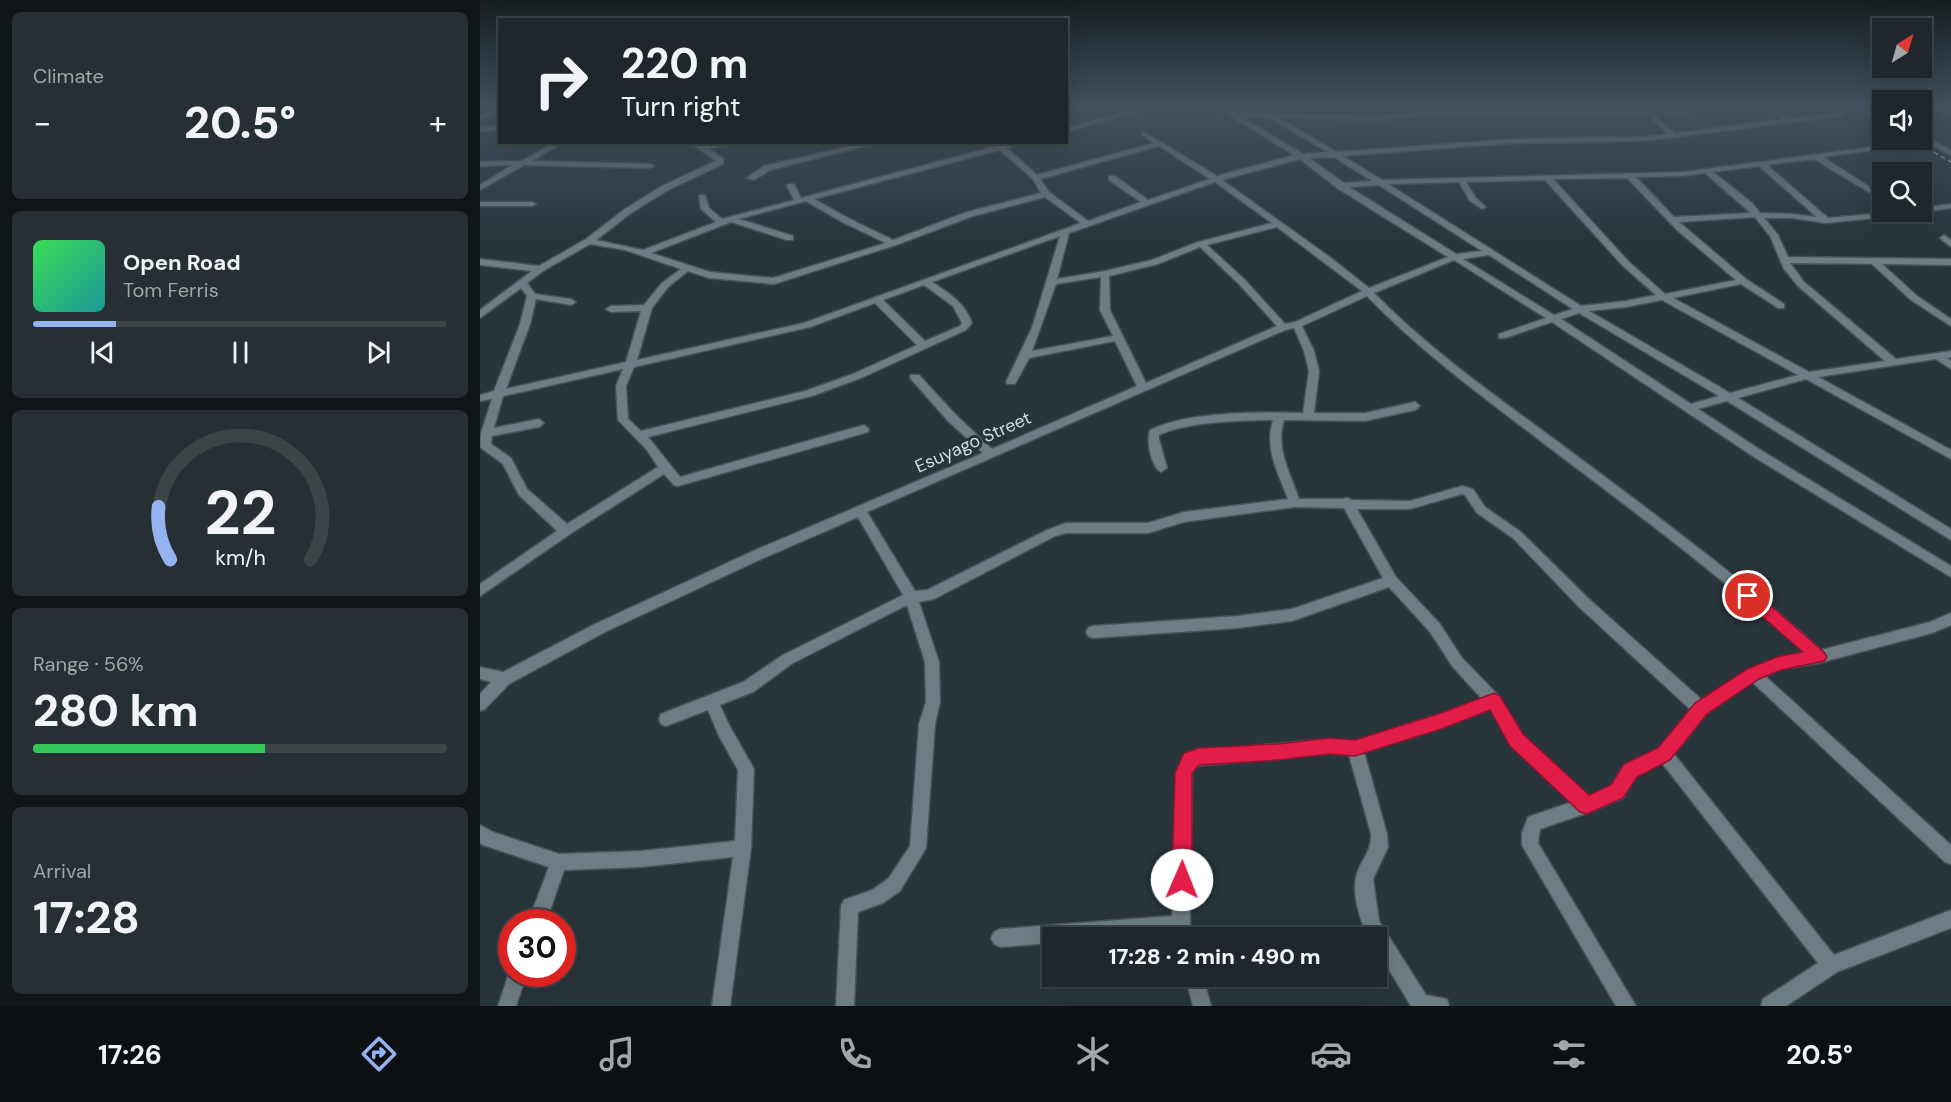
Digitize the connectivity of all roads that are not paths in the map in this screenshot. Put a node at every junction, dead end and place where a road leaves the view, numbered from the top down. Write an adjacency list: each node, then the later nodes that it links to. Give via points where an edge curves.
1 (545, 151): 15 (street)
2 (704, 151): 51 (street, via 720,162 665,188)
3 (840, 151): 21 (street, via 767,168)
4 (991, 151): 34 (street)
5 (1005, 151): 22 (street)
6 (1134, 151): 22 (street)
7 (1170, 151): 24 (street)
8 (1292, 151): 13 (street)
9 (1330, 151): 12 (street)
10 (1388, 151): 12 (street)
11 (1858, 151): 14 (street)
12 (1337, 155): 13 (street); 27 (street)
13 (1301, 156): 24 (street); 29 (street)
14 (1817, 157): 17 (street); 31 (street)
15 (523, 163): 16 (street); 18 (street); 30 (street)
16 (480, 164)
17 (1761, 164): 19 (street); 45 (street)
18 (650, 166)
19 (1707, 171): 20 (street); 41 (street, via 1749,205)
20 (1630, 176): 25 (street); 44 (street)
21 (751, 178)
22 (1036, 178): 32 (street)
23 (1112, 178): 37 (street)
24 (1216, 179): 37 (street); 47 (street)
25 (1548, 179): 26 (street); 69 (street, via 1626,264)
26 (1461, 181): 27 (street); 39 (street)
27 (1380, 182): 29 (street); 55 (street)
28 (790, 186): 34 (street)
29 (1340, 186): 56 (street)
30 (480, 188)
31 (1872, 192)
32 (1046, 194): 48 (street); 52 (street, via 970,214)
33 (702, 196): 46 (street, via 705,209)
34 (803, 200): 43 (street); 52 (street)
35 (480, 204): 36 (street)
36 (532, 204)
37 (1148, 204): 48 (street)
38 (1951, 206): 40 (street)
39 (1482, 207)
40 (1932, 209)
41 (1755, 215): 44 (street); 45 (street); 57 (street, via 1774,235)
42 (1872, 216): 45 (street)
43 (730, 219): 46 (street); 50 (street)
44 (1672, 220): 64 (street)
45 (1826, 221)
46 (721, 222): 54 (street)
47 (1278, 224): 53 (street); 68 (street)
48 (1088, 225): 49 (street)
49 (1065, 233): 65 (street); 66 (street)
50 (790, 238)
51 (589, 240): 54 (street); 62 (street)
52 (893, 243): 61 (street, via 774,281 719,277)
53 (1201, 244): 63 (street, via 1155,262); 81 (street)
54 (644, 253): 61 (street)
55 (1488, 253): 56 (street, Esuyago Street); 76 (street)
56 (1454, 258): 68 (street, Esuyago Street); 78 (street)
57 (1786, 260): 58 (street); 88 (street, via 1800,284 1883,354)
58 (1873, 260): 60 (street); 79 (street, via 1914,298)
59 (480, 262): 62 (street)
60 (1951, 262)
61 (688, 267): 74 (street, via 665,285)
62 (540, 269): 67 (street)
63 (1105, 274): 66 (street); 83 (street, via 1105,310)
64 (1743, 281): 69 (street); 73 (street)
65 (925, 282): 71 (street); 84 (street, via 956,302 968,323)
66 (1054, 282): 85 (street)
67 (522, 283): 70 (street); 77 (street)
68 (1368, 292): 80 (street, Esuyago Street); 121 (street, via 1403,328 1680,540 1762,605)
69 (1661, 295): 76 (street); 91 (street)
70 (532, 296): 72 (street); 95 (street)
71 (878, 300): 84 (street); 89 (street, via 807,325)
72 (571, 303)
73 (1781, 306)
74 (647, 308): 75 (street); 89 (street)
75 (611, 309)
76 (1581, 310): 78 (street); 97 (street)
77 (480, 315)
78 (1556, 320): 82 (street); 99 (street)
79 (1951, 323)
80 (1297, 325): 81 (street, Esuyago Street); 100 (street, via 1314,371)
81 (1283, 327): 94 (street, Esuyago Street)
82 (1502, 336)
83 (1118, 338): 85 (street); 94 (street)
84 (923, 345): 105 (street, via 808,394)
85 (1027, 354): 93 (street)
86 (1951, 354): 87 (street)
87 (1938, 356): 88 (street); 90 (street)
88 (1897, 361): 91 (street)
89 (632, 363): 95 (street); 105 (street, via 621,386 621,414)
90 (1951, 366)
91 (1805, 376): 97 (street); 107 (street)
92 (915, 377): 106 (street)
93 (1011, 382)
94 (1143, 388): 106 (street, Esuyago Street)
95 (499, 393): 96 (street); 104 (street)
96 (480, 398)
97 (1730, 398): 99 (street); 114 (street)
98 (1415, 406): 100 (street, via 1365,417)
99 (1690, 408): 115 (street)
100 (1308, 416): 101 (street)
101 (1279, 417): 109 (street, via 1251,416 1162,429 1153,439); 111 (street, via 1275,448)
102 (539, 423): 104 (street)
103 (864, 429): 108 (street, via 678,482)
104 (487, 433): 113 (street, via 485,446 507,461 523,492)
105 (638, 436): 108 (street)
106 (990, 453): 112 (street, Esuyago Street)
107 (1951, 455)
108 (665, 468): 113 (street)
109 (1161, 468)
110 (1347, 502): 111 (street); 116 (street); 128 (street, via 1410,505 1462,490 1469,492 1481,510 1517,535 1584,603)
111 (1295, 503): 118 (street, via 1184,517 1148,528 1058,530 929,595)
112 (861, 512): 118 (street); 124 (street, Esuyago Street, via 600,628)
113 (566, 531): 117 (street)
114 (1951, 535)
115 (1951, 572)
116 (1391, 580): 120 (street, via 1292,615); 126 (street)
117 (480, 591)
118 (911, 597): 125 (street, via 788,659 748,687); 147 (street, via 932,662 933,702 927,724 918,848 894,885 877,897 850,906)
119 (1951, 619): 121 (street)
120 (1093, 632)
121 (1819, 657): 123 (street, via 1780,663)
122 (480, 673): 124 (street)
123 (1753, 674): 128 (street); 135 (street)
124 (504, 679): 127 (street, Esuyago Street)
125 (711, 700): 129 (street); 134 (street, via 746,769)
126 (1494, 701): 130 (street); 132 (street, via 1516,740)
127 (480, 704)
128 (1701, 709): 131 (street)
129 (666, 719)
130 (1355, 748): 139 (street, via 1329,746 1190,759 1184,773); 149 (street, via 1380,840 1364,878 1371,924 1421,1004)
131 (1664, 754): 132 (street, via 1630,771 1617,792); 142 (street)
132 (1587, 805): 150 (street, via 1534,823 1530,845)
133 (480, 833): 136 (street)
134 (743, 848): 136 (street, via 641,859); 146 (street)
135 (1951, 856)
136 (559, 862): 137 (street)
137 (542, 909)
138 (1951, 919): 142 (street)
139 (1183, 927)
140 (1042, 936): 141 (street)
141 (1000, 938)
142 (1831, 965): 151 (street)
143 (514, 987): 145 (street)
144 (1197, 987): 148 (street)
145 (507, 1006)
146 (721, 1006)
147 (845, 1006)
148 (1202, 1006)
149 (1440, 1006)
150 (1627, 1006)
151 (1770, 1006)

